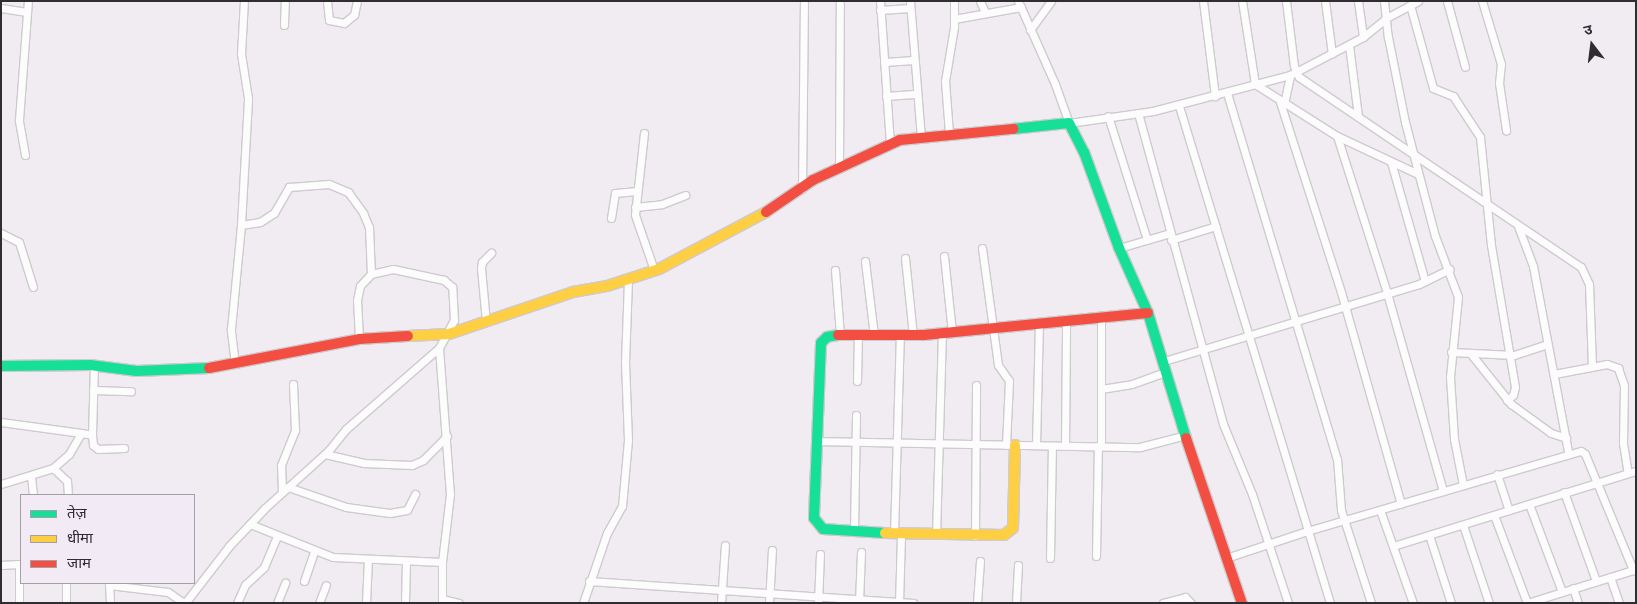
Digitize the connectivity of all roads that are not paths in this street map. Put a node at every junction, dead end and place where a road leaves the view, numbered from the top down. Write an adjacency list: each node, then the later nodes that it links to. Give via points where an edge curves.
1 (28, 1): 25 (street)
2 (244, 1): 66 (street, via 241,54 248,98)
3 (286, 1): 29 (street)
4 (327, 1): 5 (street, via 329,20 344,23 354,16)
5 (357, 1)
6 (804, 1): 60 (street)
7 (840, 1): 58 (street)
8 (880, 1): 24 (street)
9 (954, 1): 27 (street)
10 (980, 1): 26 (street)
11 (1051, 1): 30 (street)
12 (1203, 1): 42 (street)
13 (1242, 1): 38 (street)
14 (1286, 1): 37 (street)
15 (1325, 1): 33 (street)
16 (1358, 1): 31 (street)
17 (1384, 1): 28 (street)
18 (1447, 1): 36 (street)
19 (1482, 1): 49 (street, via 1501,64 1499,83)
20 (1414, 3): 28 (street); 64 (street, via 1433,88 1453,96 1480,137)
21 (1020, 4): 26 (street); 30 (street)
22 (910, 5): 24 (street); 34 (street)
23 (1, 8): 25 (street)
24 (880, 10): 35 (street)
25 (27, 12): 55 (street, via 19,120)
26 (985, 12): 27 (street)
27 (954, 19): 51 (street, via 945,81)
28 (1385, 20): 31 (street); 56 (street)
29 (284, 25)
30 (1030, 30): 48 (street)
31 (1363, 37): 32 (street)
32 (1349, 45): 33 (street); 47 (street)
33 (1332, 54): 37 (street)
34 (914, 60): 35 (street); 40 (street)
35 (884, 62): 41 (street)
36 (1465, 67)
37 (1293, 74): 38 (street); 43 (street); 47 (street)
38 (1255, 84): 39 (street); 43 (street)
39 (1227, 93): 42 (street); 90 (street)
40 (917, 94): 41 (street); 52 (street)
41 (886, 96): 54 (street)
42 (1215, 96): 44 (street)
43 (1282, 103): 53 (street); 86 (street)
44 (1179, 106): 45 (street); 67 (street)
45 (1138, 113): 46 (street); 70 (street)
46 (1108, 116): 48 (street); 71 (street)
47 (1358, 116): 56 (street)
48 (1069, 123): 51 (street); 73 (street, via 1084,152)
49 (1506, 130)
50 (644, 133): 61 (street)
51 (949, 133): 52 (street)
52 (921, 136): 54 (street)
53 (1337, 136): 57 (street); 85 (street)
54 (890, 144): 58 (street)
55 (25, 155)
56 (1414, 156): 59 (street); 64 (street)
57 (1391, 162): 59 (street); 83 (street)
58 (839, 168): 60 (street)
59 (1418, 174): 78 (street, via 1435,236)
60 (802, 189): 79 (street, via 739,228)
61 (638, 191): 63 (street); 65 (street, via 615,193)
62 (685, 195): 63 (street, via 662,204)
63 (635, 206): 79 (street, via 638,229)
64 (1490, 207): 68 (street); 108 (street, via 1490,230)
65 (612, 218)
66 (241, 226): 81 (street, via 260,222 274,213 289,188 318,184 335,186 355,200 364,213 370,236); 109 (street, via 231,329)
67 (1216, 226): 70 (street); 101 (street)
68 (1518, 226): 103 (street, via 1533,266); 113 (street, via 1585,272 1590,298)
69 (1, 233): 84 (street, via 19,242)
70 (1171, 237): 71 (street); 105 (street)
71 (1147, 240): 73 (street)
72 (982, 248): 93 (street)
73 (1119, 248): 87 (street)
74 (491, 253): 91 (street, via 481,268)
75 (944, 256): 94 (street)
76 (905, 258): 100 (street)
77 (865, 261): 98 (street)
78 (1450, 269): 83 (street); 106 (street, via 1459,308)
79 (654, 270): 82 (street)
80 (835, 270): 96 (street)
81 (371, 274): 95 (street, via 393,269 449,283 455,308); 102 (street, via 360,286 357,300)
82 (628, 279): 91 (street, via 573,292); 190 (street, via 624,362 628,440 622,506)
83 (1425, 281): 85 (street)
84 (33, 286)
85 (1387, 293): 86 (street); 150 (street)
86 (1344, 306): 90 (street); 155 (street)
87 (1148, 313): 88 (street); 112 (street)
88 (1101, 318): 89 (street); 118 (street)
89 (1066, 321): 92 (street); 137 (street)
90 (1295, 321): 101 (street); 160 (street, via 1337,458)
91 (486, 322): 95 (street)
92 (1038, 324): 93 (street); 135 (street)
93 (994, 328): 94 (street); 134 (street, via 998,365 1009,381)
94 (947, 333): 100 (street); 132 (street)
95 (449, 334): 102 (street); 104 (street)
96 (840, 335): 97 (street); 130 (street, via 827,337 821,343)
97 (858, 335): 98 (street); 115 (street)
98 (874, 335): 99 (street)
99 (900, 335): 100 (street); 131 (street)
100 (914, 335)
101 (1249, 336): 105 (street); 164 (street)
102 (359, 339): 109 (street)
103 (1548, 344): 108 (street); 114 (street)
104 (439, 348): 127 (street); 141 (street, via 346,429)
105 (1202, 349): 112 (street); 170 (street, via 1224,424)
106 (1452, 352): 107 (street); 148 (street, via 1450,377 1454,430)
107 (1471, 354): 108 (street); 121 (street)
108 (1508, 354): 121 (street, via 1515,391)
109 (235, 364): 110 (street, via 164,371)
110 (94, 365): 111 (street); 119 (street)
111 (1, 366)
112 (1166, 366): 118 (street, via 1123,386); 126 (street)
113 (1592, 366): 114 (street); 143 (street, via 1613,365 1621,372 1625,415 1623,443)
114 (1554, 374): 128 (street)
115 (857, 381)
116 (293, 384): 149 (street, via 295,430 281,465)
117 (976, 384): 133 (street)
118 (1101, 389): 138 (street)
119 (93, 390): 120 (street); 125 (street)
120 (130, 391)
121 (1507, 400): 128 (street, via 1526,417)
122 (856, 415): 129 (street)
123 (1, 422): 124 (street)
124 (81, 433): 125 (street); 142 (street, via 69,454)
125 (92, 435): 139 (street, via 93,445 98,449)
126 (1186, 435): 138 (street, via 1140,447); 179 (street, via 1206,505)
127 (447, 436): 141 (street, via 424,460 412,465 363,463); 184 (street, via 450,494)
128 (1566, 438): 140 (street)
129 (856, 441): 130 (street); 131 (street); 163 (street)
130 (816, 442): 163 (street, via 814,518 823,529)
131 (895, 442): 132 (street); 165 (street)
132 (940, 443): 133 (street); 166 (street)
133 (976, 444): 134 (street); 169 (street)
134 (1010, 445): 135 (street); 169 (street, via 1013,528 1004,535)
135 (1036, 445): 136 (street)
136 (1052, 446): 137 (street); 178 (street)
137 (1065, 446): 138 (street)
138 (1099, 446): 177 (street)
139 (124, 448)
140 (1568, 452): 144 (street); 146 (street, via 1581,451 1585,454)
141 (325, 454): 149 (street)
142 (53, 468): 145 (street); 153 (street, via 67,481)
143 (1632, 472): 146 (street)
144 (1497, 474): 148 (street); 158 (street)
145 (31, 476): 147 (street); 152 (street)
146 (1596, 482): 151 (street); 187 (street)
147 (1, 484)
148 (1463, 485): 150 (street)
149 (285, 489): 154 (street, via 346,506 390,513 407,510); 161 (street)
150 (1443, 491): 155 (street)
151 (1564, 492): 156 (street); 191 (street)
152 (33, 494)
153 (68, 494)
154 (415, 494)
155 (1401, 504): 157 (street)
156 (1529, 504): 158 (street); 198 (street)
157 (1380, 510): 160 (street); 172 (street)
158 (1509, 510): 159 (street)
159 (1494, 515): 162 (street); 230 (street)
160 (1345, 521): 164 (street); 226 (street)
161 (250, 524): 168 (street); 208 (street)
162 (1463, 525): 167 (street); 229 (street)
163 (854, 531): 165 (street)
164 (1307, 531): 170 (street); 225 (street)
165 (898, 534): 166 (street); 204 (street)
166 (936, 535): 169 (street)
167 (1429, 535): 172 (street); 228 (street)
168 (277, 536): 174 (street); 209 (street, via 264,566 245,585)
169 (975, 536)
170 (1268, 544): 179 (street); 224 (street)
171 (726, 545): 197 (street)
172 (1393, 546): 227 (street)
173 (772, 550): 199 (street)
174 (314, 552): 180 (street, via 332,558); 189 (street)
175 (861, 552): 202 (street)
176 (820, 554): 200 (street)
177 (1096, 556)
178 (1050, 558)
179 (1226, 558): 223 (street)
180 (368, 559): 183 (street); 212 (street)
181 (20, 561): 185 (street); 205 (street)
182 (980, 561): 219 (street)
183 (406, 562): 184 (street); 213 (street)
184 (442, 562): 201 (street)
185 (1, 565)
186 (1018, 565): 220 (street)
187 (1634, 570): 188 (street)
188 (1610, 577): 191 (street); 232 (street)
189 (304, 581)
190 (588, 581): 197 (street); 215 (street)
191 (1596, 581): 196 (street)
192 (285, 583): 210 (street)
193 (66, 584): 206 (street)
194 (109, 584): 207 (street); 208 (street, via 168,592)
195 (326, 586): 211 (street)
196 (1573, 588): 198 (street); 231 (street)
197 (722, 591): 199 (street); 216 (street)
198 (1562, 592): 203 (street)
199 (769, 593): 200 (street); 217 (street)
200 (818, 600): 202 (street)
201 (442, 601): 214 (street)
202 (859, 601): 204 (street)
203 (1536, 601): 230 (street)
204 (899, 602): 218 (street)
205 (19, 603)
206 (66, 603)
207 (110, 603)
208 (185, 603)
209 (236, 603)
210 (277, 603)
211 (319, 603)
212 (366, 603)
213 (405, 603)
214 (459, 603)
215 (583, 603)
216 (721, 603)
217 (768, 603)
218 (913, 603)
219 (977, 603)
220 (1016, 603)
221 (1163, 603): 222 (street, via 1184,597)
222 (1191, 603)
223 (1242, 603)
224 (1288, 603)
225 (1330, 603)
226 (1371, 603)
227 (1413, 603)
228 (1452, 603)
229 (1489, 603)
230 (1527, 603)
231 (1578, 603)
232 (1620, 603)

